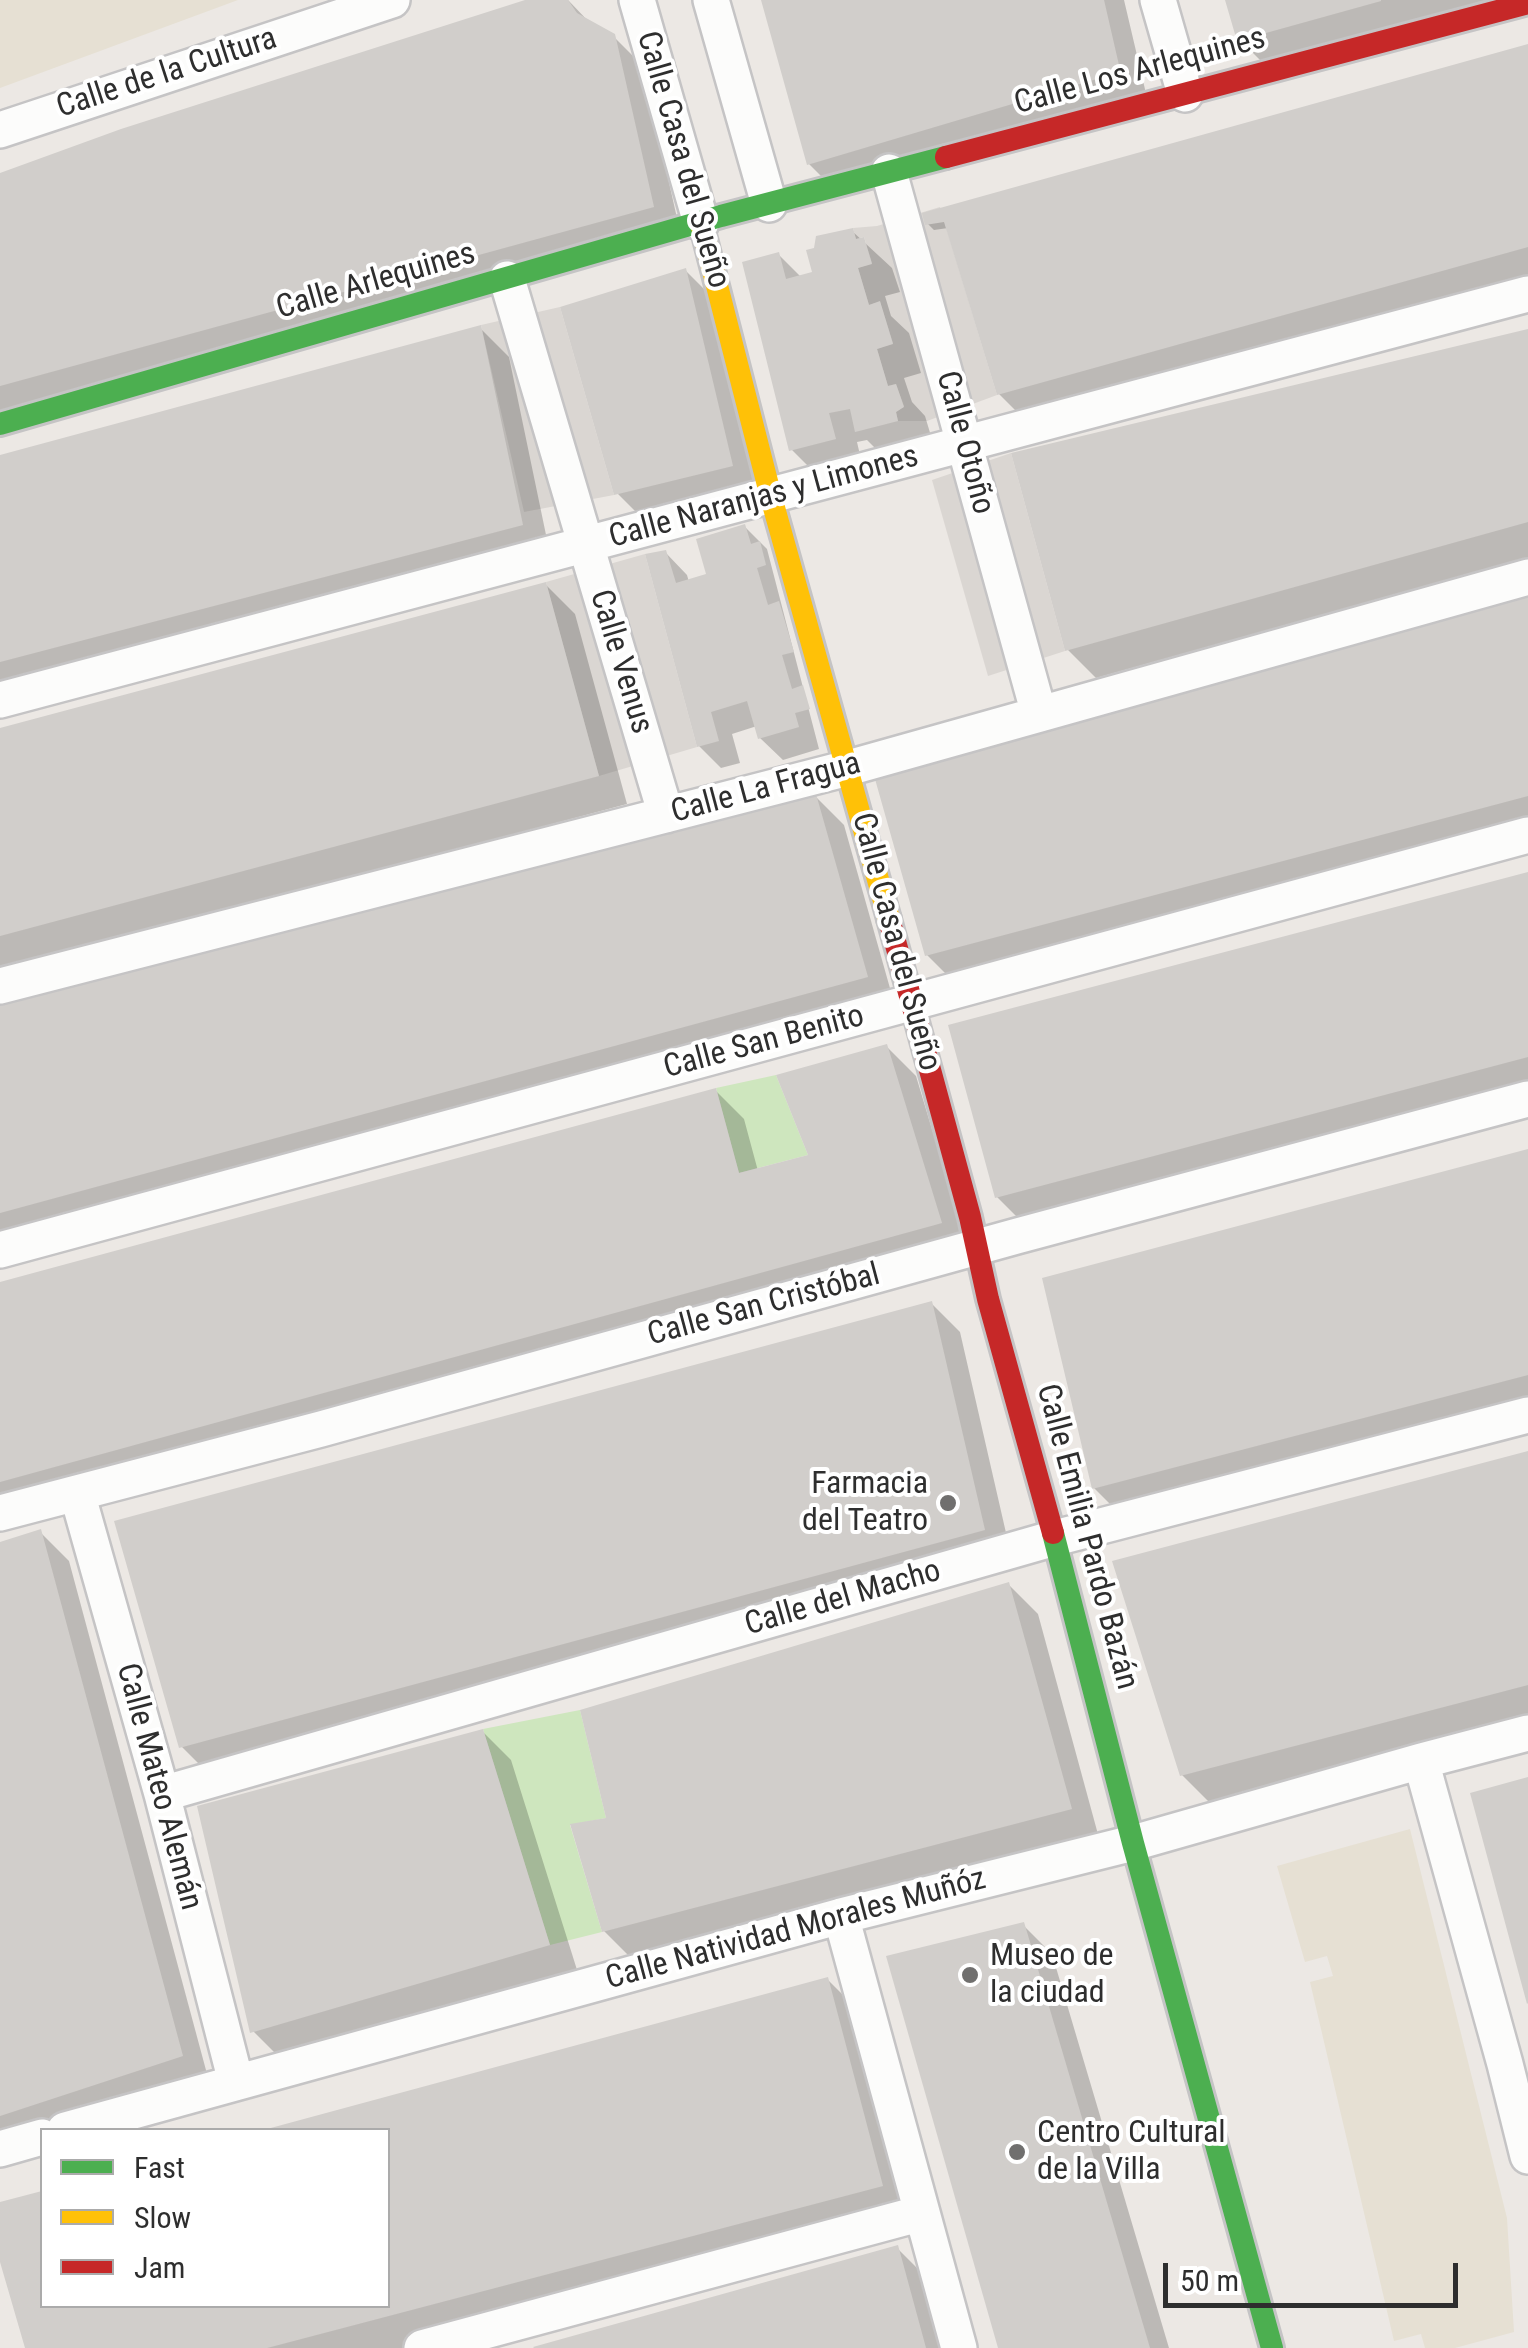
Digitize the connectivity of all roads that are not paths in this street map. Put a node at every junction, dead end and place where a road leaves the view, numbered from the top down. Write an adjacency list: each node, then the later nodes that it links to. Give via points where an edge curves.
1 (392, 0): 7 (street, Calle de la Cultura)
2 (636, 0): 10 (street, Calle Casa del Sueño)
3 (711, 0): 9 (street)
4 (1158, 0): 6 (street)
5 (1528, 4): 6 (street, Calle Los Arlequines)
6 (1185, 94): 8 (street, Calle Los Arlequines)
7 (0, 130)
8 (889, 172): 9 (street, Calle Los Arlequines); 14 (street, Calle Otoño)
9 (769, 204): 10 (street, Calle Arlequines)
10 (701, 223): 11 (street, Calle Arlequines); 15 (street, Calle Casa del Sueño)
11 (507, 278): 13 (street, Calle Arlequines); 16 (street, Calle Venus)
12 (1528, 294): 14 (street, Calle Naranjas y Limones)
13 (0, 424)
14 (964, 445): 15 (street, Calle Naranjas y Limones); 19 (street, Calle Otoño)
15 (771, 497): 16 (street, Calle Naranjas y Limones); 20 (street, Calle Casa del Sueño)
16 (586, 546): 18 (street, Calle Naranjas y Limones); 21 (street, Calle Venus)
17 (1528, 578): 19 (street, Calle La Fragua)
18 (0, 700)
19 (1039, 714): 20 (street, Calle La Fragua)
20 (848, 768): 21 (street, Calle La Fragua); 24 (street, Calle Casa del Sueño)
21 (666, 815): 23 (street, Calle La Fragua)
22 (1528, 835): 24 (street, Calle San Benito)
23 (0, 986)
24 (911, 1003): 26 (street, Calle Casa del Sueño); 27 (street, Calle San Benito)
25 (1528, 1100): 26 (street, Calle San Cristóbal)
26 (978, 1247): 29 (street, Calle San Cristóbal); 31 (street, Calle Emilia Pardo Bazán)
27 (0, 1250)
28 (1528, 1415): 31 (street, Calle del Macho)
29 (77, 1493): 30 (street, Calle San Cristóbal); 34 (street, Calle Mateo Alemán)
30 (0, 1513)
31 (1054, 1538): 34 (street, Calle del Macho); 35 (street, Calle Emilia Pardo Bazán)
32 (1528, 1733): 33 (street, Calle Natividad Morales Muñóz)
33 (1421, 1761): 35 (street, Calle Natividad Morales Muñóz); 37 (street)
34 (162, 1794): 38 (street, Calle Mateo Alemán)
35 (1134, 1843): 36 (street, Calle Natividad Morales Muñóz); 46 (street, Calle Emilia Pardo Bazán)
36 (840, 1916): 38 (street, Calle Natividad Morales Muñóz); 43 (street)
37 (1516, 2061): 42 (street)
38 (236, 2082): 39 (street, Calle Natividad Morales Muñóz)
39 (73, 2128)
40 (40, 2138): 41 (street)
41 (0, 2149)
42 (1528, 2156)
43 (922, 2212): 44 (street); 45 (street)
44 (422, 2348)
45 (959, 2348)
46 (1272, 2348)

